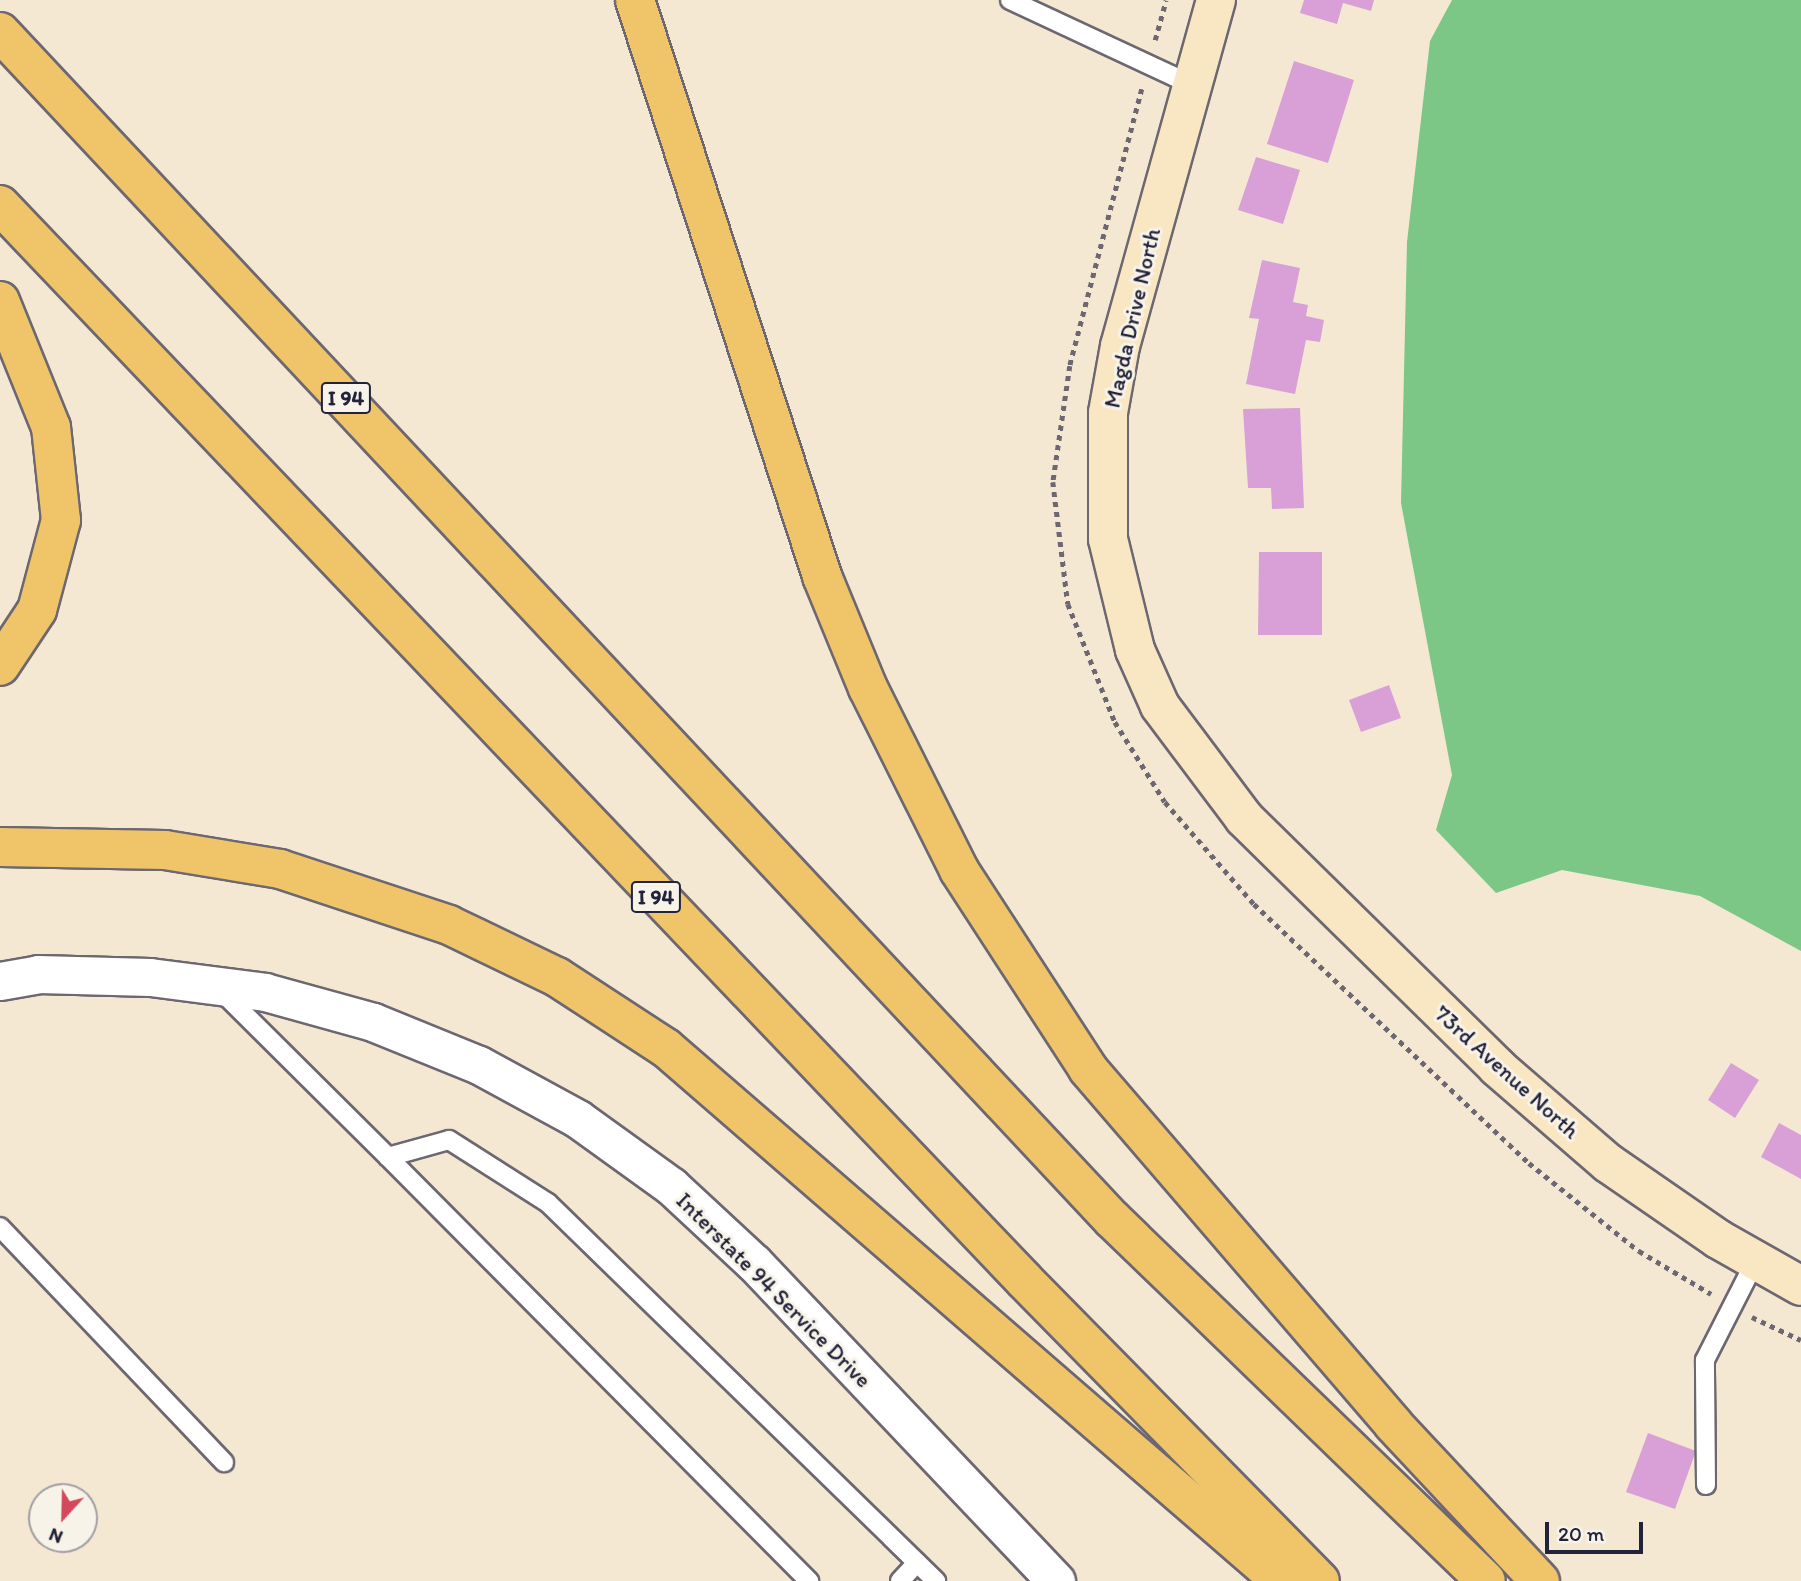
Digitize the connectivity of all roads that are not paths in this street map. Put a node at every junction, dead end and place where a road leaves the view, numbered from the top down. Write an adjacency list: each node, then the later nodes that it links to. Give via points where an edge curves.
1 (635, 0): 27 (highway, via 822,576 868,688 959,870 1097,1079 1393,1424)
2 (1010, 0): 5 (lane, via 1147,68)
3 (1216, 0): 5 (street, Magda Drive North)
4 (0, 32): 26 (highway, I 94, via 1112,1219)
5 (1192, 85): 9 (street, Magda Drive North, via 1120,346 1108,413 1108,539 1135,650 1160,706)
6 (0, 205): 25 (highway, I 94, via 645,885)
7 (0, 301): 8 (highway, via 51,427 61,520 37,610)
8 (0, 666)
9 (1244, 818): 15 (street, 73rd Avenue North, via 1507,1076 1608,1163)
10 (0, 846): 24 (highway, via 165,850 279,869 449,925 558,977 666,1048)
11 (0, 981): 12 (street, Interstate 94 Service Drive, via 88,975)
12 (216, 986): 13 (lane); 23 (street, Interstate 94 Service Drive, via 265,992 373,1022 479,1065 578,1119 671,1185 754,1264)
13 (388, 1157): 19 (lane, via 449,1140 548,1203); 20 (lane)
14 (0, 1227): 17 (lane)
15 (1756, 1260): 16 (street, 73rd Avenue North); 18 (lane, via 1705,1360)
16 (1801, 1286)
17 (224, 1462)
18 (1706, 1485)
19 (917, 1563): 21 (lane); 22 (lane)
20 (810, 1581)
21 (900, 1581)
22 (936, 1581)
23 (1056, 1581)
24 (1281, 1581)
25 (1320, 1581)
26 (1486, 1581)
27 (1540, 1581)

